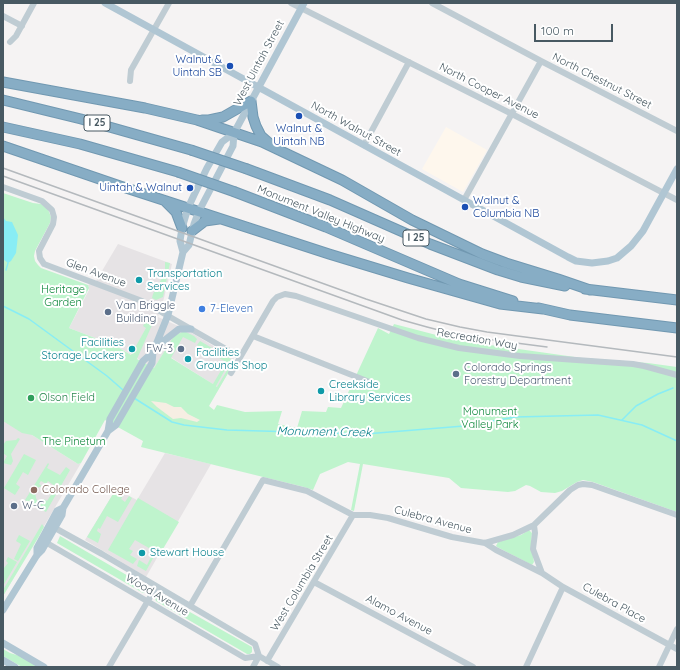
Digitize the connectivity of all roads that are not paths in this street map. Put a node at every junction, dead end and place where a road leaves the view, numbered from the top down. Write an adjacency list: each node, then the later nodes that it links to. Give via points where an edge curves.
1 (34, 3): 8 (street)
2 (105, 3): 9 (main road, North Walnut Street)
3 (169, 3): 9 (street)
4 (291, 3): 6 (street, North Cooper Avenue)
5 (432, 3): 11 (street, North Chestnut Street)
6 (302, 6): 12 (street, North Cooper Avenue); 15 (main road, West Uintah Street)
7 (3, 16): 8 (street)
8 (22, 26): 10 (street)
9 (154, 30): 13 (street, via 131,70); 15 (main road, North Walnut Street)
10 (10, 42)
11 (541, 61): 18 (street); 21 (street, North Chestnut Street)
12 (409, 62): 18 (street, North Cooper Avenue); 25 (street)
13 (130, 81)
14 (3, 82): 19 (highway)
15 (258, 88): 17 (main road, West Uintah Street); 25 (main road, North Walnut Street)
16 (3, 100): 38 (highway, Monument Valley Highway / I 25, bridge, via 81,118 191,150 330,200 430,244 498,270)
17 (251, 101): 19 (highway, via 223,117); 22 (main road, West Uintah Street); 24 (highway, via 256,126)
18 (512, 114): 28 (street, North Cooper Avenue); 30 (street)
19 (197, 120): 22 (highway)
20 (3, 127): 40 (highway, Monument Valley Highway / I 25, bridge, via 80,144 178,172 326,227 458,284)
21 (677, 131)
22 (234, 133): 24 (highway); 32 (main road, West Uintah Street, via 222,142); 33 (main road, West Uintah Street, via 233,146)
23 (3, 146): 29 (highway)
24 (271, 146): 38 (highway, via 342,180 412,220 470,248 506,263)
25 (364, 146): 30 (main road, North Walnut Street)
26 (677, 169): 28 (main road)
27 (3, 187): 41 (street, Glen Avenue, via 42,201 52,210 53,224 39,251 44,264 137,298)
28 (664, 193): 30 (main road, North Walnut Street, via 643,231 631,246 616,258 600,263 583,262 568,257); 31 (street, North Cooper Avenue)
29 (164, 200): 32 (highway); 35 (highway, via 176,212)
30 (464, 200)
31 (677, 200)
32 (188, 208): 33 (highway); 35 (main road, West Uintah Street)
33 (199, 211): 34 (highway); 36 (main road, West Uintah Street)
34 (223, 219): 36 (highway, via 205,221); 40 (highway, via 329,254 500,304)
35 (182, 228): 37 (main road, West Uintah Street, via 180,241)
36 (192, 231): 37 (main road, West Uintah Street, via 189,245)
37 (183, 252): 41 (main road, West Uintah Street)
38 (590, 290): 39 (highway, Monument Valley Highway / I 25)
39 (677, 300)
40 (543, 309): 42 (highway, Monument Valley Highway / I 25, via 570,315)
41 (168, 315): 43 (street, Glen Avenue); 45 (main road, West Uintah Street)
42 (677, 328)
43 (191, 329): 45 (main road, via 179,329); 46 (street, Glen Avenue)
44 (253, 336): 46 (street); 48 (street, Recreation Way, via 273,301 285,294 407,335 459,348 520,356 633,364); 49 (street)
45 (154, 350): 50 (main road, West Uintah Street, via 143,361 113,414); 50 (main road, West Uintah Street, via 151,366 115,426)
46 (240, 358): 47 (street)
47 (231, 373)
48 (677, 375)
49 (372, 383)
50 (108, 431): 51 (main road, West Uintah Street)
51 (63, 508): 55 (main road, West Uintah Street); 58 (main road, West Uintah Street, via 57,511 37,548)
52 (353, 515): 57 (street, Culebra Avenue, via 388,518); 60 (street, West Columbia Street); 64 (street, Culebra Avenue, via 307,491 263,480)
53 (677, 515): 54 (street, Culebra Avenue, via 583,484 570,490)
54 (534, 525): 57 (street, Culebra Avenue, via 513,535); 59 (street, via 533,549)
55 (55, 528): 56 (main road, West Uintah Street); 61 (street, Wood Avenue)
56 (47, 542): 58 (main road, West Uintah Street); 63 (street, Wood Avenue)
57 (485, 543): 59 (street, Culebra Place)
58 (37, 555): 65 (main road, West Uintah Street)
59 (542, 573): 62 (street, Culebra Place)
60 (314, 582): 73 (street, West Columbia Street); 79 (street, Alamo Avenue)
61 (156, 587): 63 (street); 64 (street, Wood Avenue)
62 (563, 587): 69 (street, Culebra Place); 80 (street)
63 (149, 601): 71 (street, Wood Avenue, via 245,658); 76 (street)
64 (190, 606): 71 (street, Wood Avenue, via 255,644)
65 (5, 607): 66 (main road, West Uintah Street)
66 (3, 614)
67 (677, 629): 69 (street)
68 (3, 643): 75 (main road)
69 (669, 645): 70 (street, Culebra Place); 81 (street)
70 (677, 649)
71 (259, 656): 73 (street, Wood Avenue); 77 (street)
72 (3, 660): 74 (main road)
73 (267, 661): 78 (street, Wood Avenue)
74 (15, 667)
75 (44, 667)
76 (109, 667)
77 (253, 667)
78 (278, 667)
79 (473, 667)
80 (526, 667)
81 (659, 667)

